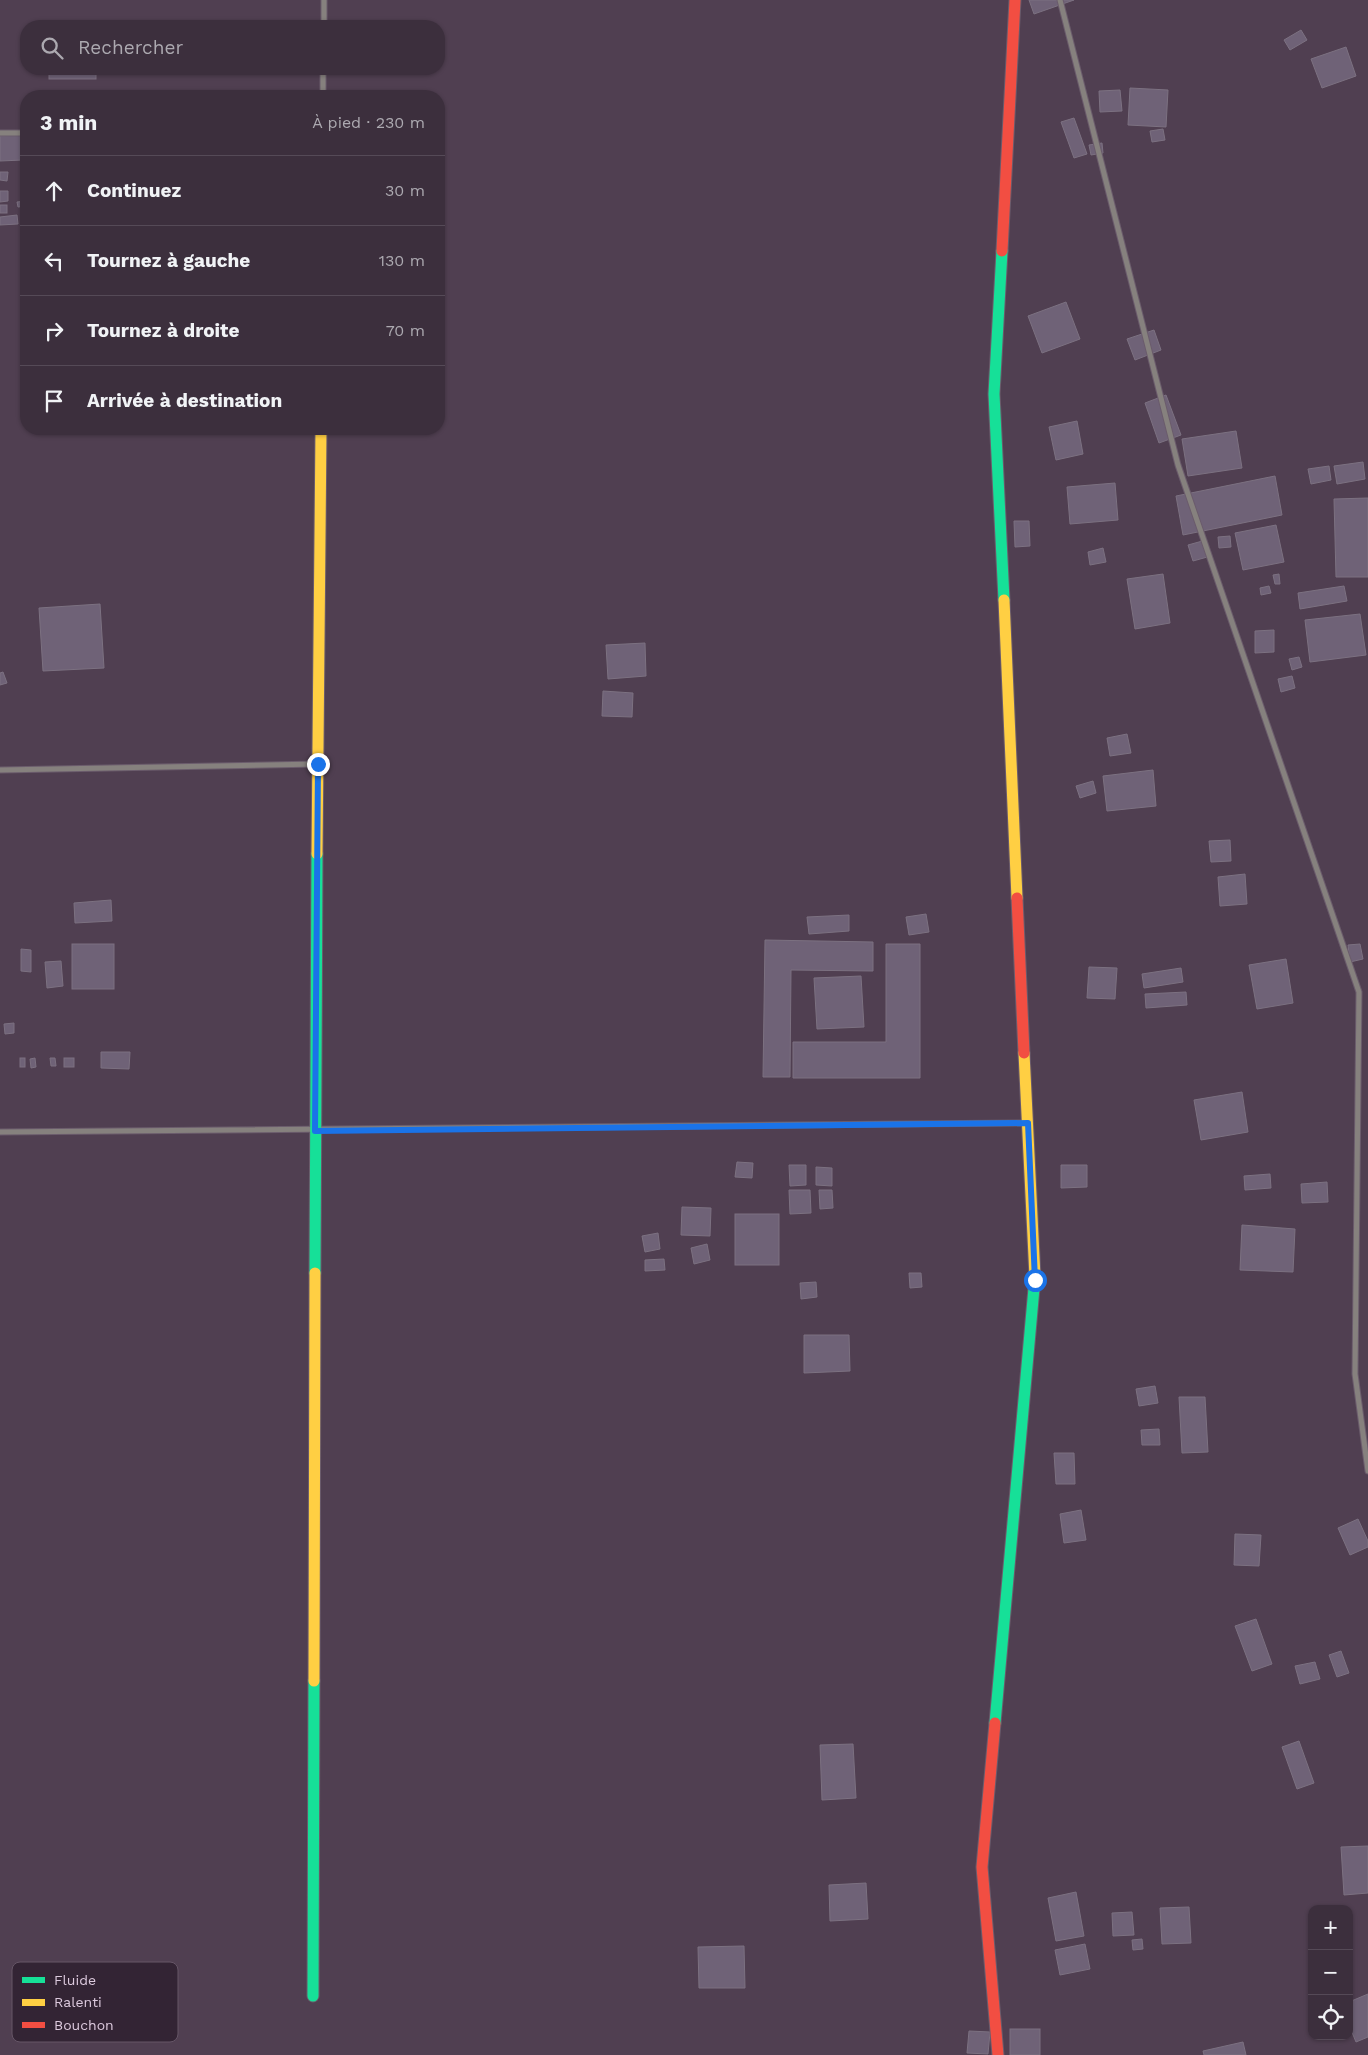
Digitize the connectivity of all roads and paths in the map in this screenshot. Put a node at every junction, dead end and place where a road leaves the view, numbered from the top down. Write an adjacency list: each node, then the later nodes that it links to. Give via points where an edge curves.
1 (324, 0): 4 (street)
2 (1015, 0): 12 (street, via 994,394)
3 (1060, 0): 15 (street, via 1178,465 1359,992 1355,1374)
4 (324, 20)
5 (323, 75): 6 (street)
6 (323, 90)
7 (0, 133): 8 (street)
8 (20, 134)
9 (321, 435): 10 (street)
10 (318, 764): 11 (street); 13 (street)
11 (0, 770)
12 (1028, 1123): 13 (street); 17 (street, via 1035,1280 982,1867)
13 (315, 1131): 14 (street); 16 (street)
14 (0, 1132)
15 (1368, 1471)
16 (314, 1996)
17 (998, 2055)

